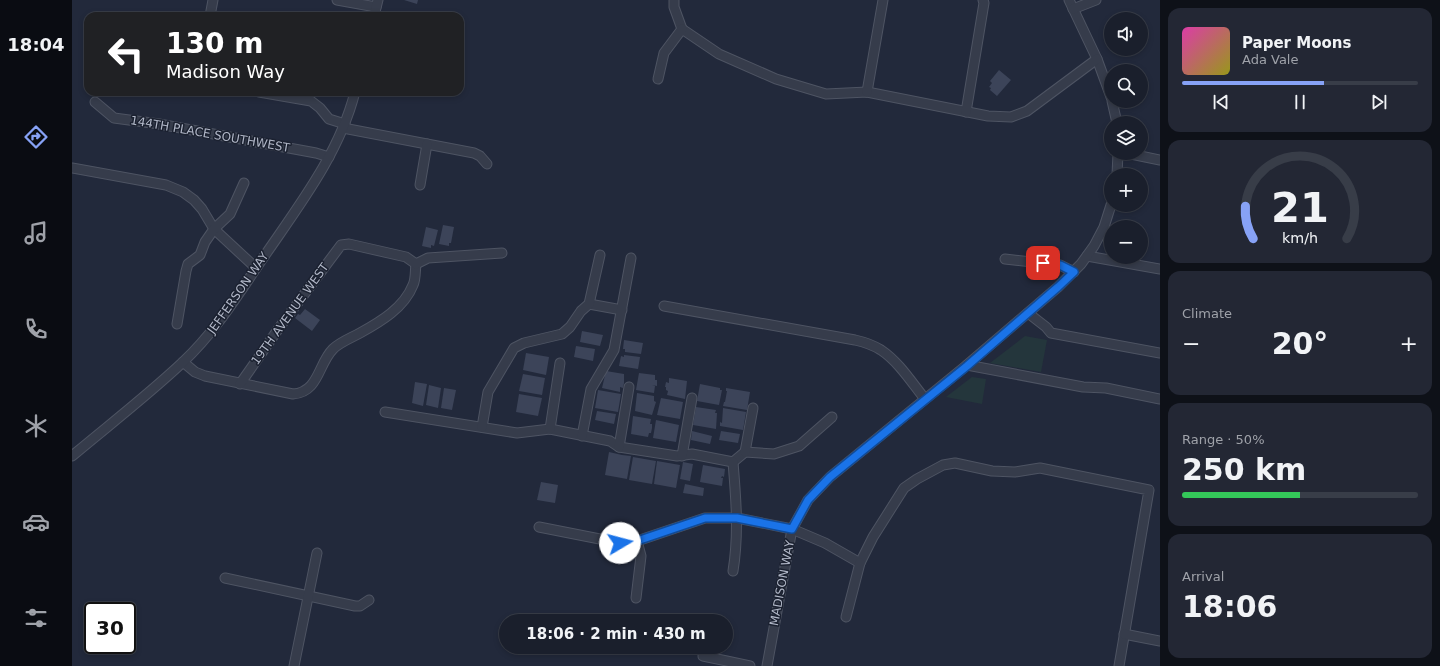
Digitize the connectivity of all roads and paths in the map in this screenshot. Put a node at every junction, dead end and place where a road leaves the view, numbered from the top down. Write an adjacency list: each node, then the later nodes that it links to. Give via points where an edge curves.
1 (212, 0): 10 (street)
2 (337, 0): 8 (street)
3 (674, 0): 11 (street)
4 (883, 0): 15 (street)
5 (983, 0): 19 (street)
6 (1069, 0): 9 (street)
7 (1096, 0): 9 (street)
8 (376, 8)
9 (1073, 9): 12 (street)
10 (210, 12)
11 (682, 29): 14 (street, via 664,53); 15 (street, via 718,54 776,79 826,94)
12 (1097, 59): 13 (street); 19 (street, via 1027,111 1012,117)
13 (1104, 78)
14 (658, 79)
15 (867, 92): 19 (street)
16 (282, 96): 20 (street, via 311,101 329,119)
17 (354, 96): 20 (street, JEFFERSON WAY)
18 (95, 102): 22 (street, 144TH PLACE SOUTHWEST, via 114,118)
19 (966, 112)
20 (344, 126): 21 (street); 22 (street, JEFFERSON WAY)
21 (427, 144): 25 (street, via 474,152); 28 (street)
22 (329, 157): 37 (street, JEFFERSON WAY)
23 (1148, 158): 24 (street)
24 (1160, 160)
25 (487, 164)
26 (72, 168): 30 (street, via 166,185 183,192 202,208)
27 (244, 183): 30 (street, via 230,214)
28 (420, 185)
29 (1109, 212): 33 (street, MADISON WAY, via 1104,227)
30 (214, 230): 37 (street); 44 (street, via 200,255 188,264)
31 (502, 253): 36 (street, via 428,258)
32 (600, 255): 40 (street)
33 (1087, 256): 38 (street); 39 (street, MADISON WAY)
34 (631, 258): 42 (street)
35 (1005, 259): 39 (street, via 1060,265)
36 (416, 264): 49 (street, via 414,284 405,300 390,314 332,349 307,390 293,394); 49 (street, 19TH AVENUE WEST, via 406,257 349,244 341,245 278,328)
37 (256, 268): 46 (street, JEFFERSON WAY, via 214,329)
38 (1160, 270)
39 (1074, 272): 43 (street, MADISON WAY)
40 (589, 304): 42 (street); 57 (street, via 562,334 514,348 488,392)
41 (664, 306): 52 (street, via 869,344 894,360)
42 (622, 310): 59 (street, via 614,350 591,389)
43 (1028, 313): 45 (street, via 1052,333); 48 (street, MADISON WAY)
44 (177, 324)
45 (1160, 353)
46 (183, 362): 49 (street, via 205,376); 62 (street, JEFFERSON WAY)
47 (560, 363): 58 (street)
48 (967, 366): 52 (street, MADISON WAY); 53 (street, via 1083,388 1106,388)
49 (240, 384)
50 (629, 387): 60 (street)
51 (692, 398): 63 (street)
52 (925, 399): 67 (street, MADISON WAY, via 830,477 808,500)
53 (1160, 399)
54 (753, 408): 61 (street)
55 (386, 412): 57 (street)
56 (832, 417): 61 (street, via 799,446 774,454)
57 (482, 428): 58 (street, via 517,433)
58 (550, 429): 59 (street)
59 (582, 436): 60 (street, via 610,441)
60 (619, 447): 63 (street)
61 (746, 452): 64 (street)
62 (72, 456)
63 (682, 456): 64 (street, via 692,454)
64 (733, 462): 65 (street)
65 (737, 518): 67 (street); 68 (street, via 705,518); 71 (street)
66 (539, 527): 68 (street, via 620,543)
67 (792, 529): 70 (street, via 825,543); 82 (street, MADISON WAY)
68 (637, 541): 74 (street, via 641,556)
69 (316, 553): 73 (street)
70 (860, 563): 76 (street); 77 (street, via 873,536 904,488 944,465 955,463 992,471 1016,472 1040,468 1148,490)
71 (733, 571)
72 (225, 578): 73 (street)
73 (308, 596): 75 (street, via 355,606); 80 (street)
74 (636, 598)
75 (369, 600)
76 (846, 617)
77 (1124, 634): 78 (street); 83 (street)
78 (1160, 641)
79 (703, 654): 81 (street)
80 (294, 666)
81 (750, 666)
82 (767, 666)
83 (1119, 666)

